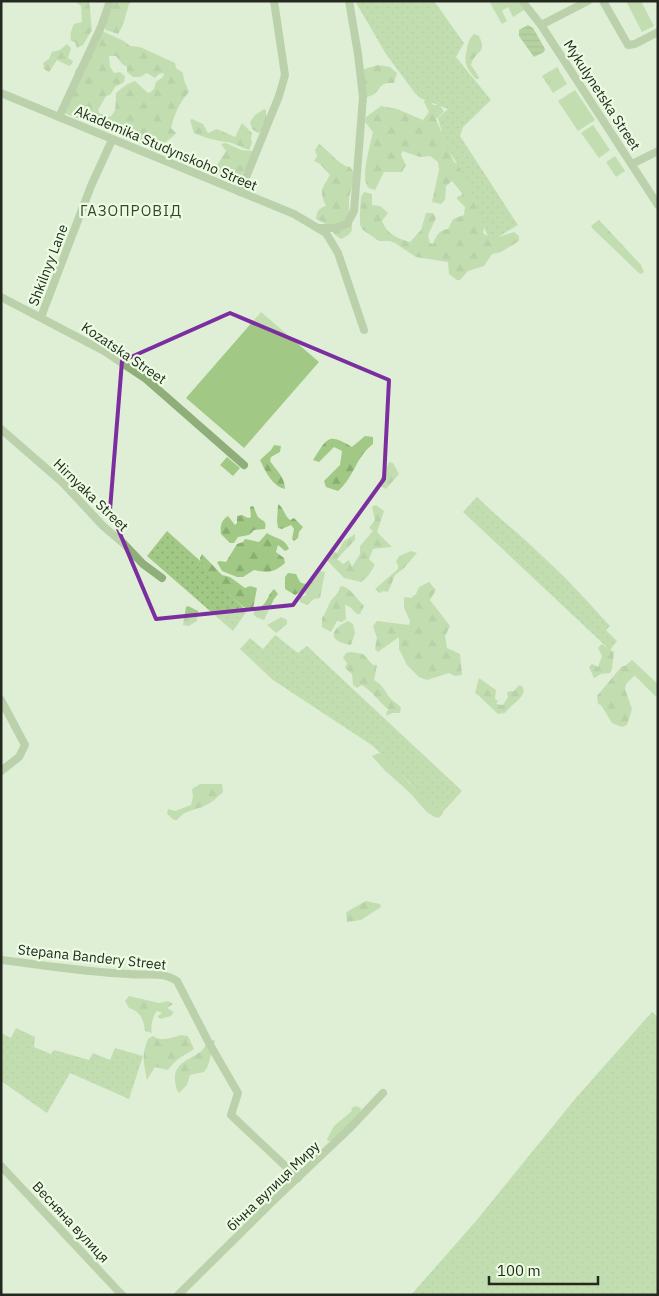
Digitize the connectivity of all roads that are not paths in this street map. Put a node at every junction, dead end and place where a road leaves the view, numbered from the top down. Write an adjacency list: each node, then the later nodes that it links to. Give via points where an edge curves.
1 (274, 1): 14 (street, via 285,75 280,96)
2 (349, 1): 16 (street, via 363,97 354,211 347,224)
3 (522, 1): 7 (street, Mykulynetska Street)
4 (588, 1): 7 (street)
5 (602, 1): 8 (street, via 628,45)
6 (108, 2): 10 (street, via 101,27)
7 (541, 25): 13 (street, Mykulynetska Street)
8 (658, 32)
9 (1, 93): 10 (street, Akademika Studynskoho Street)
10 (59, 117): 11 (street, Akademika Studynskoho Street)
11 (112, 140): 14 (street, Akademika Studynskoho Street); 18 (street, Shkilnyy Lane)
12 (658, 151): 13 (street)
13 (632, 164): 15 (street, Mykulynetska Street)
14 (240, 192): 16 (street, Akademika Studynskoho Street)
15 (658, 205)
16 (319, 228): 19 (street, Akademika Studynskoho Street, via 326,233 338,253)
17 (1, 297): 18 (street, Kozatska Street)
18 (41, 317): 21 (street, Kozatska Street, via 104,351 146,379)
19 (364, 330)
20 (1, 430): 22 (street, Hirnyaka Street, via 63,483 103,526)
21 (244, 465)
22 (162, 578)
23 (1, 700): 24 (street, via 25,745 19,757)
24 (1, 771)
25 (1, 960): 28 (street, Stepana Bandery Street, via 130,975 153,974 177,981 238,1093 231,1115)
26 (383, 1093): 28 (street, бічна вулиця Миру)
27 (1, 1166): 29 (street, Весняна вулиця)
28 (298, 1178): 30 (street, бічна вулиця Миру)
29 (122, 1295)
30 (178, 1295)

